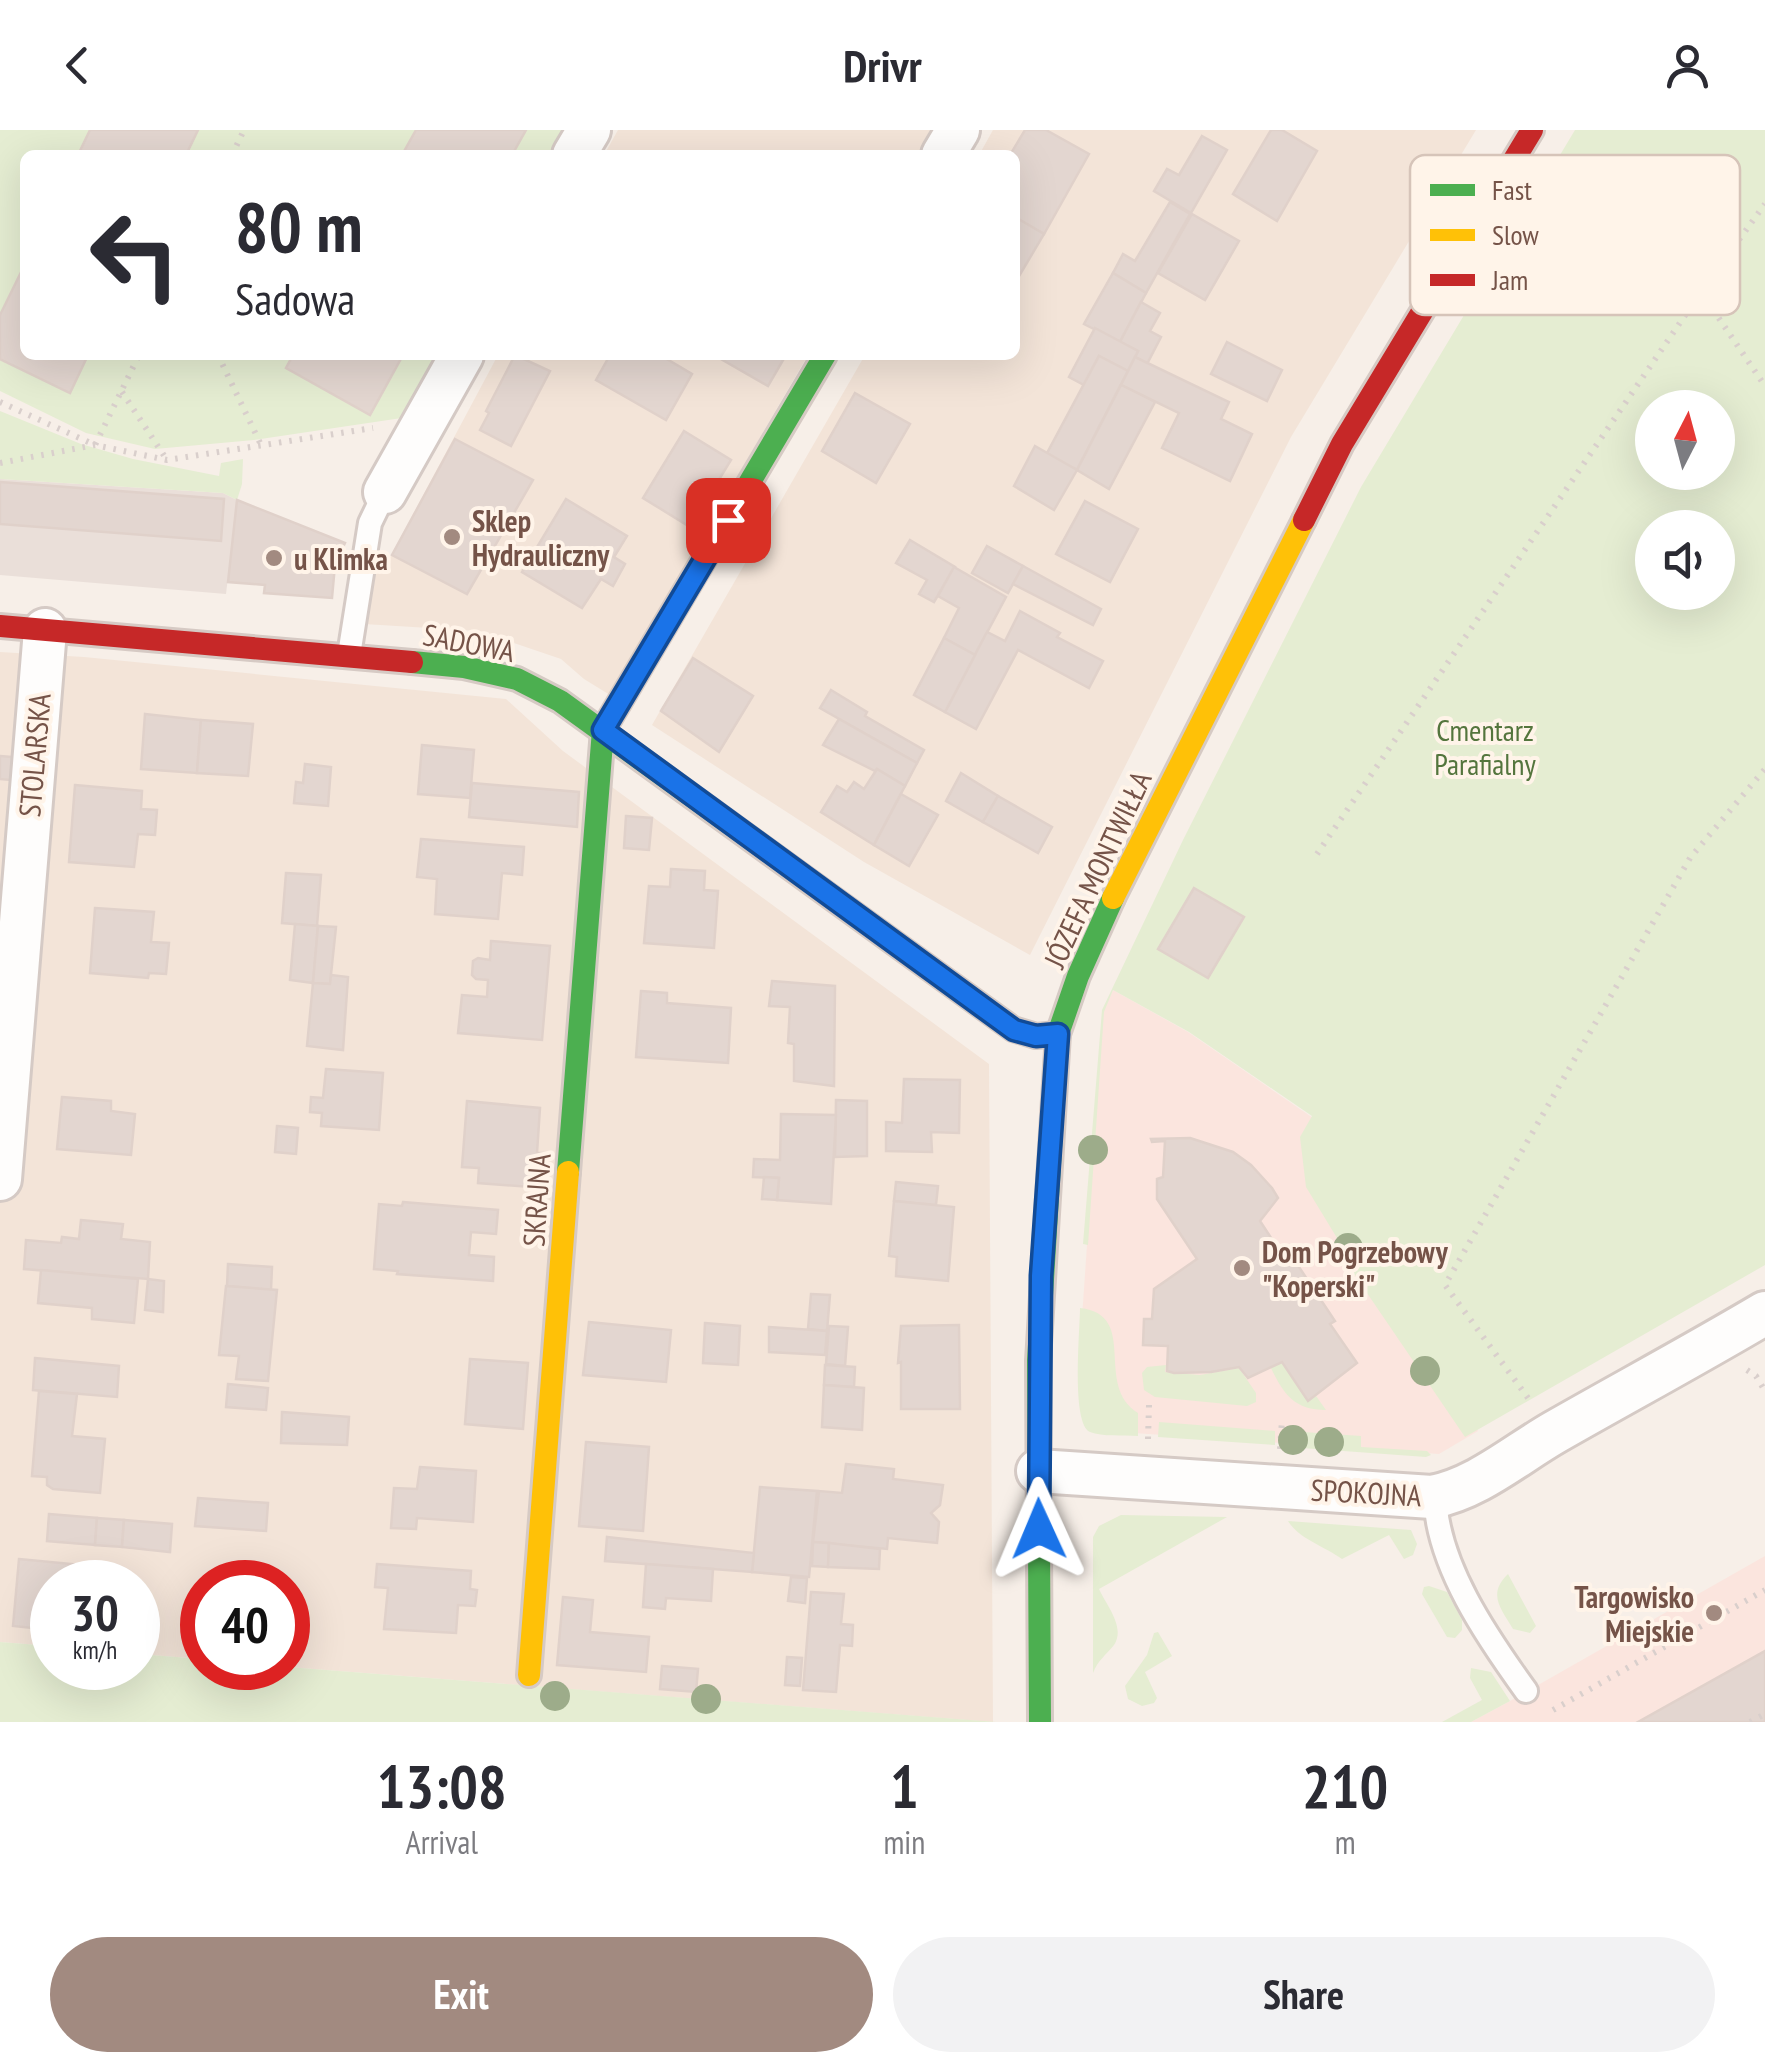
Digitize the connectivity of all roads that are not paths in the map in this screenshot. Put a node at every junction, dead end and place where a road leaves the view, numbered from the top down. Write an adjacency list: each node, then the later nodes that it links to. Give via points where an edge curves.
1 (1532, 130): 2 (street, JÓZEFA MONTWIŁŁA)
2 (1517, 155)
3 (1420, 315): 11 (street, JÓZEFA MONTWIŁŁA, via 1342,444 1118,886)
4 (459, 360): 6 (street)
5 (822, 360): 10 (street)
6 (385, 492): 9 (lane, via 370,522)
7 (0, 626): 8 (street, SADOWA)
8 (44, 630): 9 (street, SADOWA); 12 (street, STOLARSKA)
9 (350, 655): 10 (street, SADOWA, via 516,679)
10 (603, 730): 11 (street, SADOWA, via 1014,1030); 16 (street, SKRAJNA)
11 (1058, 1034): 14 (street, JÓZEFA MONTWIŁŁA, via 1041,1276)
12 (0, 1179)
13 (1761, 1325): 15 (street, SPOKOJNA, via 1550,1435 1473,1483)
14 (1038, 1471): 15 (street, SPOKOJNA); 18 (street, JÓZEFA MONTWIŁŁA)
15 (1434, 1496): 17 (lane, via 1446,1556)
16 (529, 1675)
17 (1526, 1692)
18 (1040, 1722)

